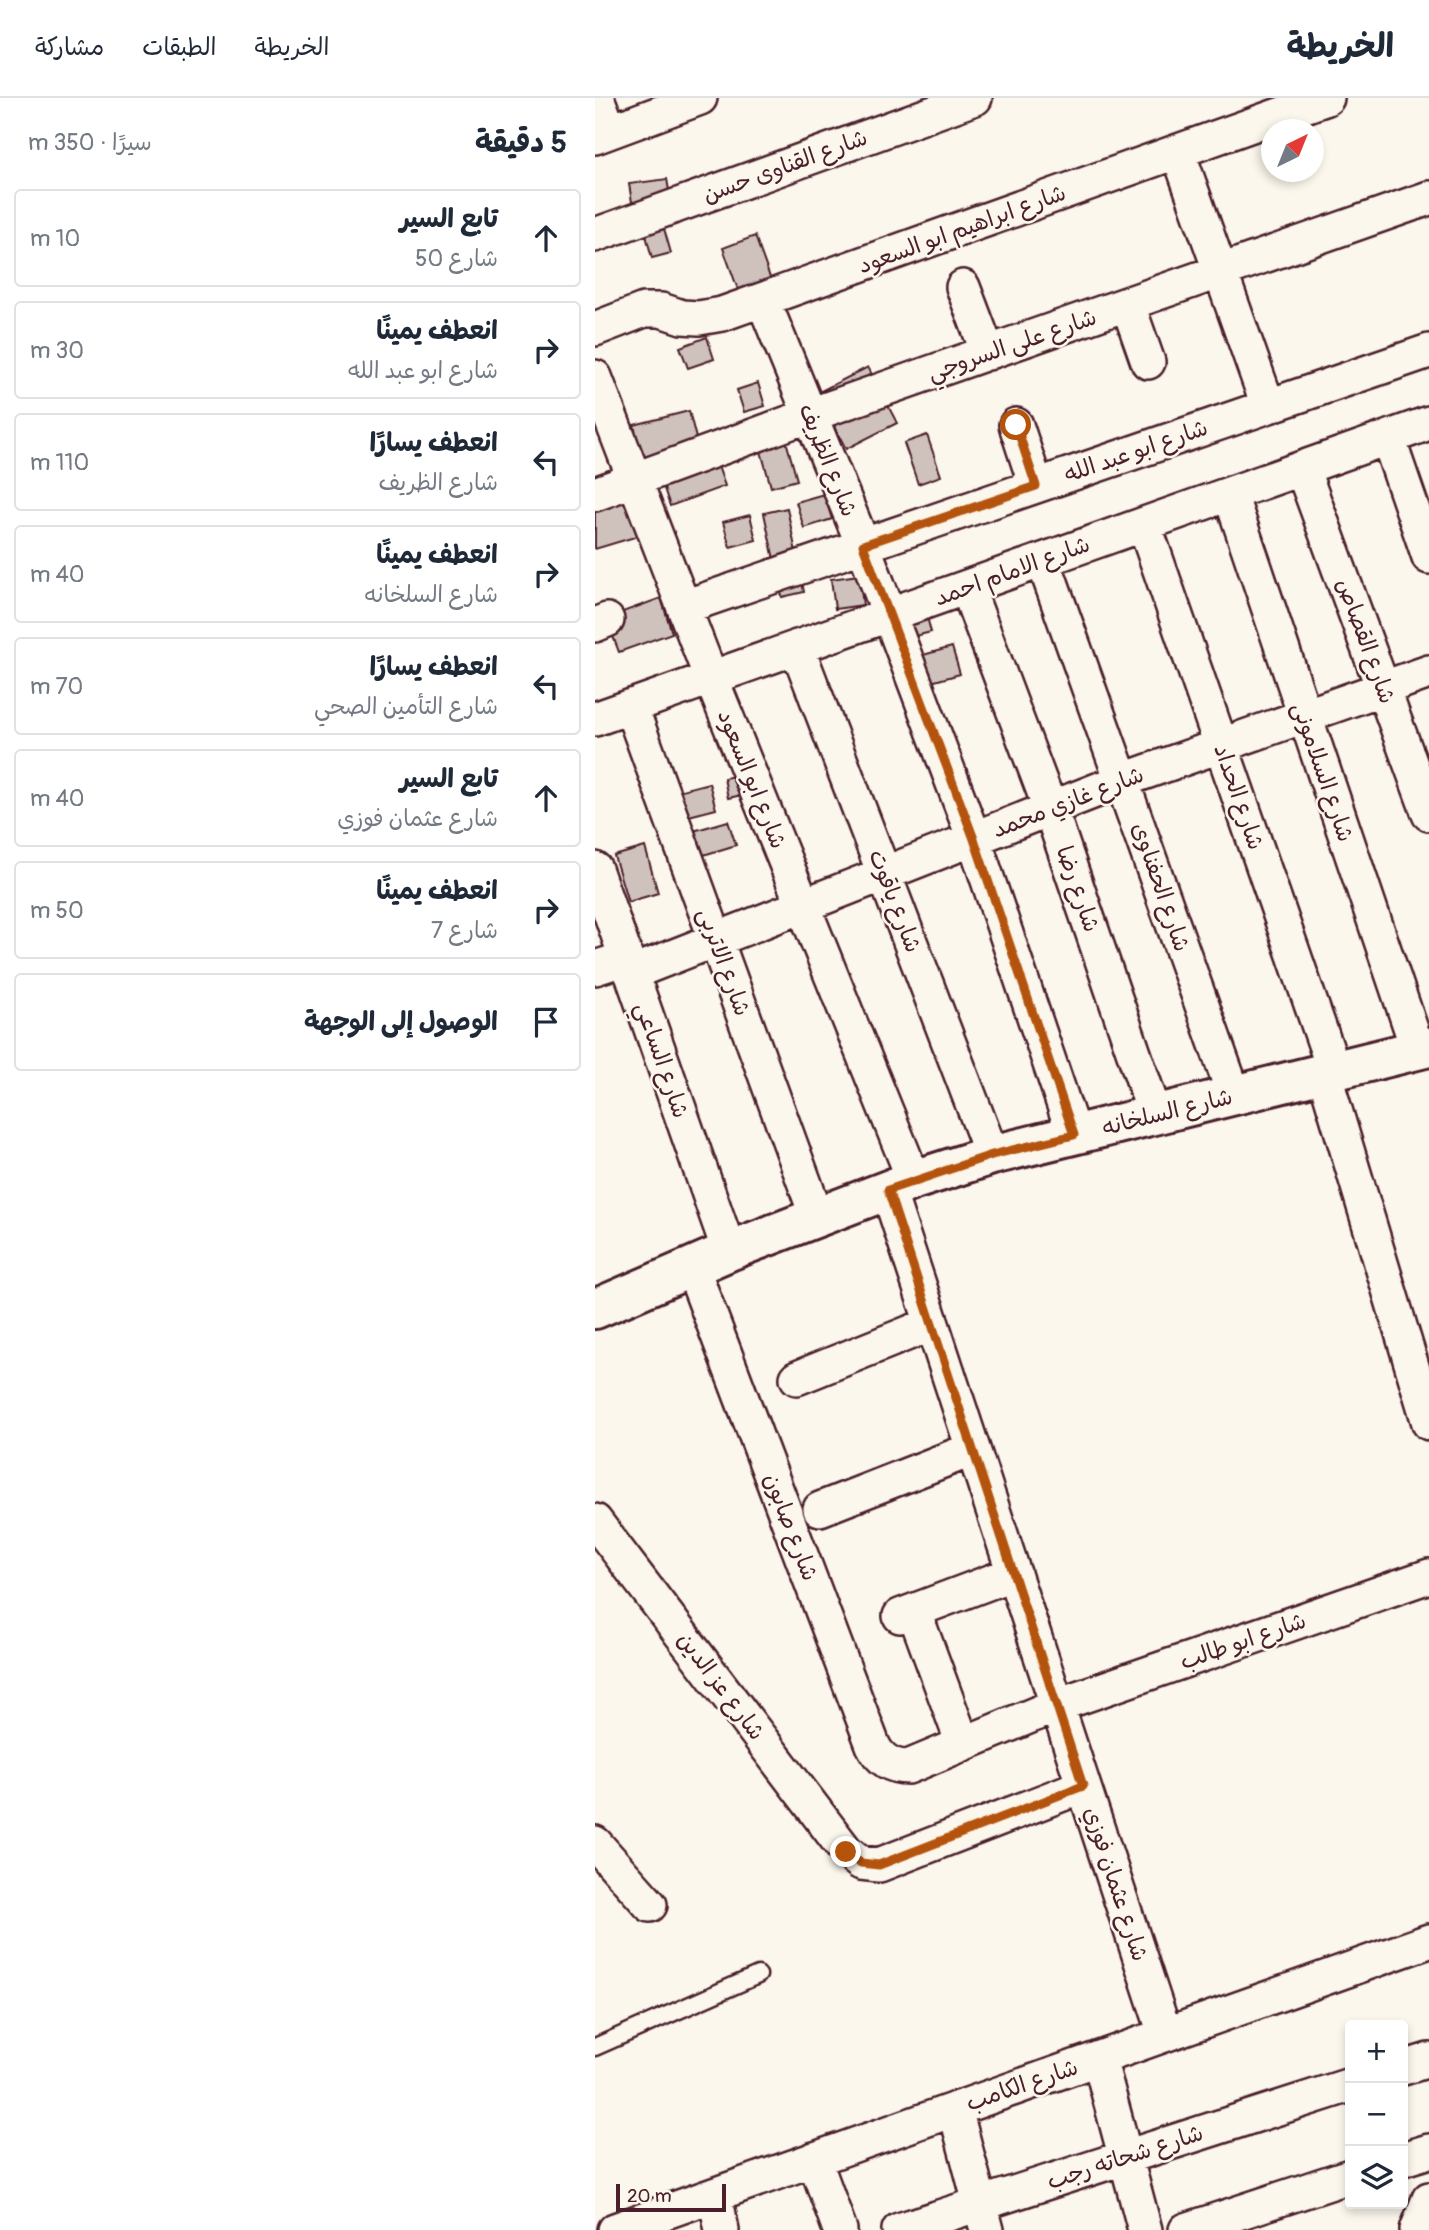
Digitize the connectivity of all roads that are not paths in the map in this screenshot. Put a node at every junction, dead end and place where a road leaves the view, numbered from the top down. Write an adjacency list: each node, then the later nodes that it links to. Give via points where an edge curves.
1 (597, 98): 5 (street)
2 (700, 98): 5 (street)
3 (975, 98): 8 (street, شارع القناوى حسن)
4 (1327, 98): 6 (street, شارع ابراهيم ابو السعود)
5 (602, 134)
6 (1178, 152): 9 (street); 11 (street, شارع ابراهيم ابو السعود)
7 (1429, 198): 9 (street, شارع على السروجي)
8 (595, 235)
9 (1221, 271): 12 (street, شارع على السروجي); 18 (street)
10 (963, 287): 15 (street)
11 (763, 300): 13 (street, شارع ابراهيم ابو السعود, via 699,318 644,310); 19 (street, شارع الظريف)
12 (1128, 304): 15 (street, شارع على السروجي); 16 (street)
13 (595, 329)
14 (1429, 351): 18 (street, شارع ابو عبد الله)
15 (988, 353): 19 (street, شارع على السروجي)
16 (1148, 362)
17 (599, 397): 24 (street, شارع ابو السعود)
18 (1268, 406): 25 (street, شارع ابو عبد الله)
19 (810, 415): 24 (street, شارع على السروجي); 29 (street, شارع الظريف)
20 (1429, 423): 22 (street, شارع الامام احمد)
21 (1016, 425): 25 (street)
22 (1388, 438): 23 (street, شارع الامام احمد); 30 (street)
23 (1301, 468): 27 (street, شارع الامام احمد); 38 (street, شارع القصاص)
24 (635, 480): 26 (street, شارع على السروجي); 33 (street, شارع ابو السعود)
25 (1036, 486): 29 (street, شارع ابو عبد الله)
26 (595, 494)
27 (1230, 494): 28 (street, شارع الامام احمد); 40 (street, شارع السلامونى)
28 (1144, 524): 31 (street, شارع الامام احمد); 42 (street, شارع الحداد)
29 (863, 545): 33 (street, شارع ابو عبد الله); 34 (street, شارع الظريف)
30 (1429, 557)
31 (1043, 560): 32 (street, شارع الامام احمد); 43 (street, شارع الحفناوى)
32 (967, 587): 34 (street, شارع الامام احمد); 44 (street, شارع رضا)
33 (684, 607): 37 (street, شارع ابو السعود)
34 (890, 614): 35 (street, شارع الامام احمد); 46 (street, شارع الظريف)
35 (797, 647): 37 (street, شارع الامام احمد); 48 (street, شارع ياقوت)
36 (1429, 672): 38 (street, شارع غازي محمد)
37 (711, 678): 39 (street, شارع الامام احمد); 49 (street, شارع ابو السعود)
38 (1383, 688): 40 (street, شارع غازي محمد); 45 (street, شارع القصاص)
39 (631, 707): 41 (street, شارع الامام احمد); 50 (street, شارع الاتربى)
40 (1303, 716): 42 (street, شارع غازي محمد); 53 (street, شارع السلامونى)
41 (595, 719)
42 (1221, 745): 43 (street, شارع غازي محمد); 54 (street, شارع الحداد)
43 (1123, 779): 44 (street, شارع غازي محمد); 55 (street, شارع الحفناوى)
44 (1050, 808): 46 (street, شارع غازي محمد); 56 (street, شارع رضا)
45 (1429, 814)
46 (974, 839): 48 (street, شارع غازي محمد); 57 (street, شارع الظريف)
47 (595, 869): 51 (street, شارع الساعي)
48 (885, 874): 49 (street, شارع غازي محمد); 58 (street, شارع ياقوت)
49 (804, 905): 50 (street, شارع غازي محمد); 59 (street, شارع ابو السعود)
50 (716, 939): 51 (street, شارع غازي محمد); 60 (street, شارع الاتربى)
51 (629, 966): 52 (street, شارع غازي محمد); 61 (street, شارع الساعي)
52 (595, 968)
53 (1424, 1048): 54 (street, شارع السلخانه)
54 (1329, 1072): 55 (street, شارع السلخانه); 65 (street, شارع الحداد)
55 (1234, 1095): 56 (street, شارع السلخانه)
56 (1155, 1115): 57 (street, شارع السلخانه)
57 (1074, 1135): 58 (street, شارع السلخانه)
58 (992, 1155): 59 (street, شارع السلخانه)
59 (901, 1185): 60 (street, شارع السلخانه); 64 (street, شارع ابو السعود)
60 (817, 1217): 61 (street, شارع السلخانه)
61 (729, 1251): 62 (street, شارع السلخانه)
62 (692, 1267): 63 (street, شارع السلخانه); 75 (street, شارع صابون, via 877,1753 891,1764)
63 (595, 1308)
64 (932, 1324): 66 (street); 68 (street, شارع عثمان فوزي)
65 (1418, 1348): 67 (street, شارع الحداد)
66 (797, 1378)
67 (1429, 1423)
68 (973, 1449): 69 (street); 71 (street, شارع عثمان فوزي)
69 (820, 1509)
70 (595, 1521): 76 (street, شارع عز الدين, via 846,1852 861,1863 879,1865)
71 (1014, 1573): 73 (street, شارع عثمان فوزي); 74 (street, via 907,1614)
72 (1429, 1576): 73 (street, شارع ابو طالب)
73 (1057, 1705): 74 (street, شارع ابو طالب); 76 (street, شارع عثمان فوزي)
74 (963, 1744): 75 (street, شارع ابو طالب)
75 (908, 1767)
76 (1083, 1786): 81 (street, شارع عثمان فوزي)
77 (595, 1843): 78 (street)
78 (650, 1905)
79 (1429, 1941): 81 (street, شارع الكامب)
80 (758, 1975): 82 (lane)
81 (1165, 2034): 83 (street, شارع الكامب)
82 (595, 2047)
83 (1099, 2058): 87 (street, شارع الكامب); 89 (street)
84 (1429, 2060): 85 (street)
85 (1408, 2066)
86 (1345, 2087): 89 (street, شارع شحاته رجب)
87 (955, 2109): 91 (street, شارع الكامب); 95 (street)
88 (1429, 2151): 90 (street)
89 (1124, 2157): 95 (street, شارع شحاته رجب); 100 (street)
90 (1408, 2157)
91 (814, 2159): 93 (street, شارع الكامب); 98 (street)
92 (1345, 2178): 101 (street)
93 (715, 2194): 96 (street, شارع الكامب); 97 (street)
94 (1429, 2199): 102 (street)
95 (984, 2217): 99 (street, شارع شحاته رجب)
96 (615, 2230)
97 (722, 2230)
98 (840, 2230)
99 (899, 2230)
100 (1145, 2230)
101 (1186, 2230)
102 (1417, 2230)

